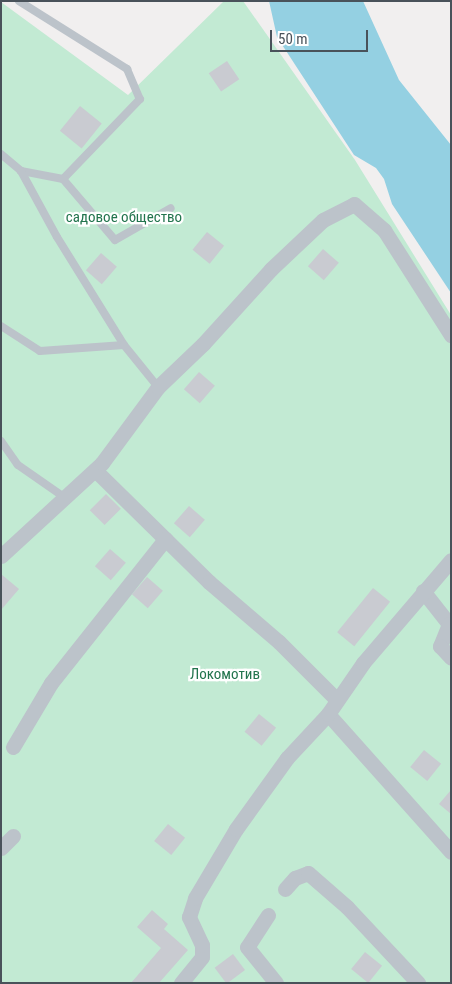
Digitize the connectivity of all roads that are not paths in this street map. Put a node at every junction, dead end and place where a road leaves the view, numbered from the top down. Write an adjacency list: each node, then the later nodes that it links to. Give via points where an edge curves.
1 (19, 1): 4 (lane, via 127,69 140,99)
2 (1, 154): 3 (lane)
3 (21, 171): 4 (lane); 8 (lane, via 57,237)
4 (63, 179): 5 (lane, via 115,240)
5 (171, 208)
6 (1, 326): 8 (lane, via 40,351)
7 (451, 335): 9 (street, via 384,230 354,204 323,220)
8 (124, 345): 9 (lane)
9 (158, 386): 11 (street)
10 (1, 441): 12 (lane, via 18,464)
11 (95, 470): 12 (street); 13 (street)
12 (64, 497): 14 (street)
13 (165, 539): 19 (street, via 279,642); 21 (street, via 51,683)
14 (1, 556)
15 (451, 560): 16 (street)
16 (423, 590): 17 (street); 19 (street)
17 (450, 623): 18 (street, via 440,646)
18 (451, 658)
19 (337, 700): 20 (street)
20 (328, 714): 24 (street); 27 (street, via 287,758 242,821 196,898 189,917 202,945 202,956)
21 (13, 747)
22 (13, 836): 23 (street)
23 (1, 848)
24 (451, 852)
25 (285, 889): 29 (street, via 295,878 308,873 347,907)
26 (268, 915): 28 (street, via 247,947)
27 (181, 983)
28 (276, 983)
29 (418, 983)

